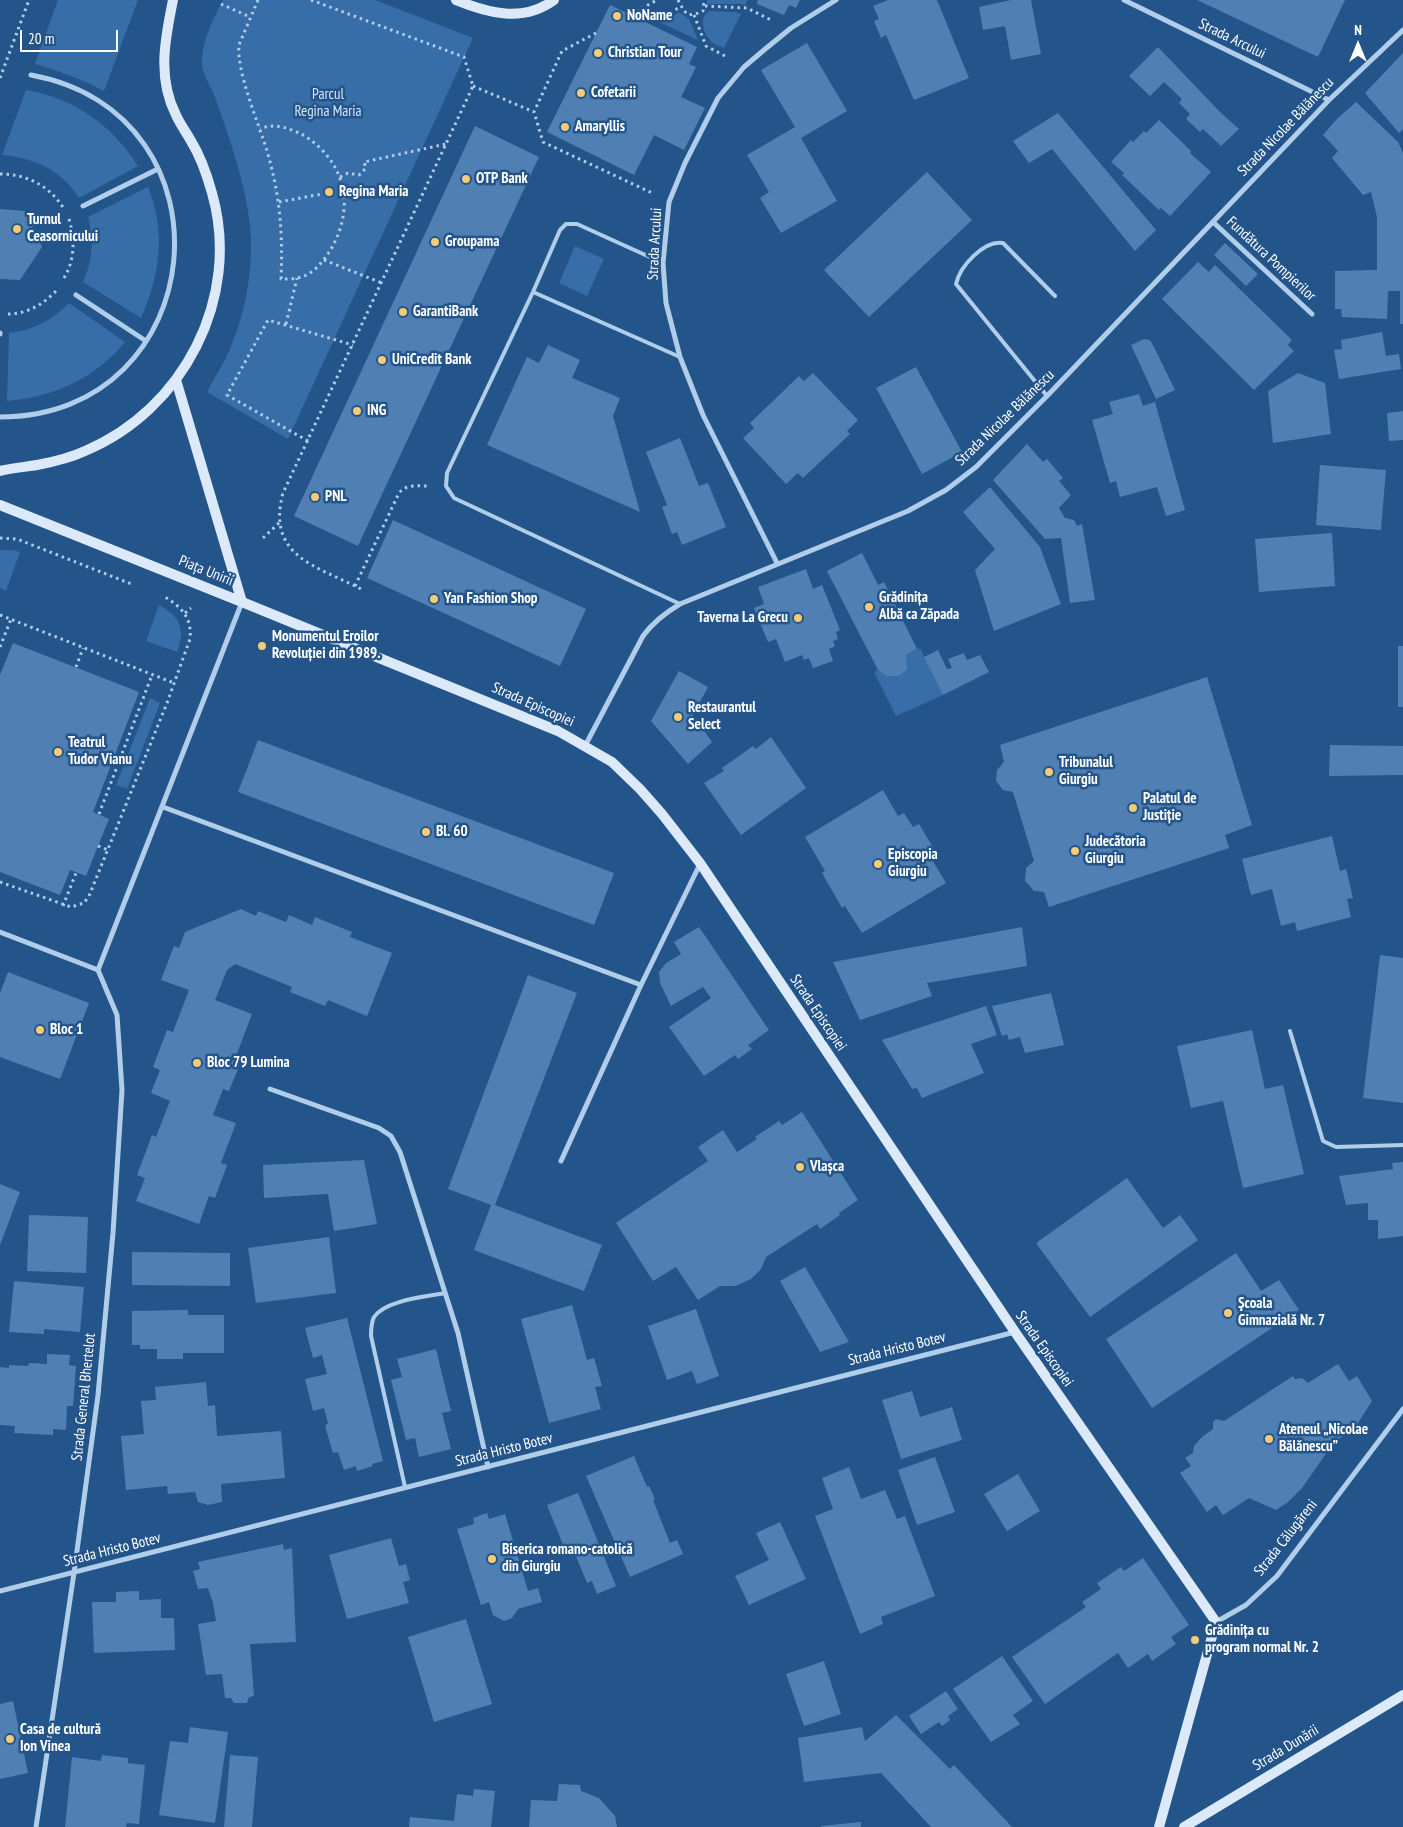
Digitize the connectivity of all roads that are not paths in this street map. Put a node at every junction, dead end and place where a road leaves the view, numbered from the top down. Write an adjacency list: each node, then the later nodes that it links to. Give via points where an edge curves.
1 (173, 0): 19 (street, via 164,53 167,88 175,114 208,177 220,244 217,282 208,320)
2 (456, 0): 3 (street, via 482,10 518,14 534,11)
3 (554, 0)
4 (836, 0): 12 (street, Strada Arcului, via 791,28 744,67 718,98 669,202)
5 (1124, 0): 8 (street, Strada Arcului)
6 (1403, 30): 8 (street, Strada Nicolae Bălănescu)
7 (31, 75): 9 (street, via 74,88 108,108 136,135)
8 (1329, 100): 11 (street, Strada Nicolae Bălănescu)
9 (158, 169): 10 (street); 17 (street, via 171,204 174,223 174,272 159,318)
10 (84, 206)
11 (1213, 222): 16 (street, Fundătura Pompierilor); 20 (street, Strada Nicolae Bălănescu)
12 (664, 263): 13 (lane, via 577,224 566,224 560,230); 18 (street, Strada Arcului, via 666,303)
13 (533, 292): 18 (lane); 26 (lane, via 447,473 446,486 454,498)
14 (76, 295): 17 (street)
15 (1055, 296): 20 (lane, via 1003,243 996,242 979,251 958,275 956,284)
16 (1312, 314)
17 (146, 341): 21 (street, via 125,366 87,395 51,410)
18 (680, 358): 24 (street, Strada Arcului, via 703,415)
19 (176, 380): 22 (street, via 142,416 110,439 56,461); 25 (street, Piața Unirii)
20 (1047, 396): 24 (street, Strada Nicolae Bălănescu, via 976,467 946,490 908,511)
21 (0, 417)
22 (0, 471)
23 (0, 505): 25 (street, Piața Unirii)
24 (777, 563): 26 (street, Strada Nicolae Bălănescu)
25 (242, 602): 27 (street, Strada Episcopiei, via 521,715); 28 (street)
26 (680, 604): 27 (street, Strada Nicolae Bălănescu, via 652,624 643,636)
27 (585, 746): 29 (street, Strada Episcopiei, via 612,762 640,789)
28 (162, 807): 31 (street); 32 (street)
29 (700, 864): 32 (street); 38 (street, Strada Episcopiei)
30 (0, 932): 31 (street)
31 (98, 970): 42 (street, Strada General Bhertelot, via 117,1015 122,1090 99,1386)
32 (641, 985): 36 (street)
33 (1290, 1031): 35 (lane, via 1323,1140 1336,1146)
34 (270, 1089): 37 (street, via 379,1128 391,1136 400,1152)
35 (1403, 1145)
36 (560, 1161)
37 (445, 1293): 40 (street, via 458,1333); 41 (lane, via 388,1305 373,1318 371,1336)
38 (1014, 1332): 40 (street, Strada Hristo Botev); 44 (street, Strada Episcopiei)
39 (1403, 1409): 44 (street, Strada Călugăreni, via 1277,1576 1246,1605)
40 (488, 1467): 41 (street, Strada Hristo Botev)
41 (405, 1488): 42 (street, Strada Hristo Botev)
42 (74, 1573): 43 (street, Strada Hristo Botev); 46 (street, Strada General Bhertelot)
43 (0, 1591)
44 (1216, 1622): 47 (street)
45 (1403, 1695): 48 (street, Strada Dunării)
46 (36, 1827)
47 (1159, 1827)
48 (1184, 1827)

